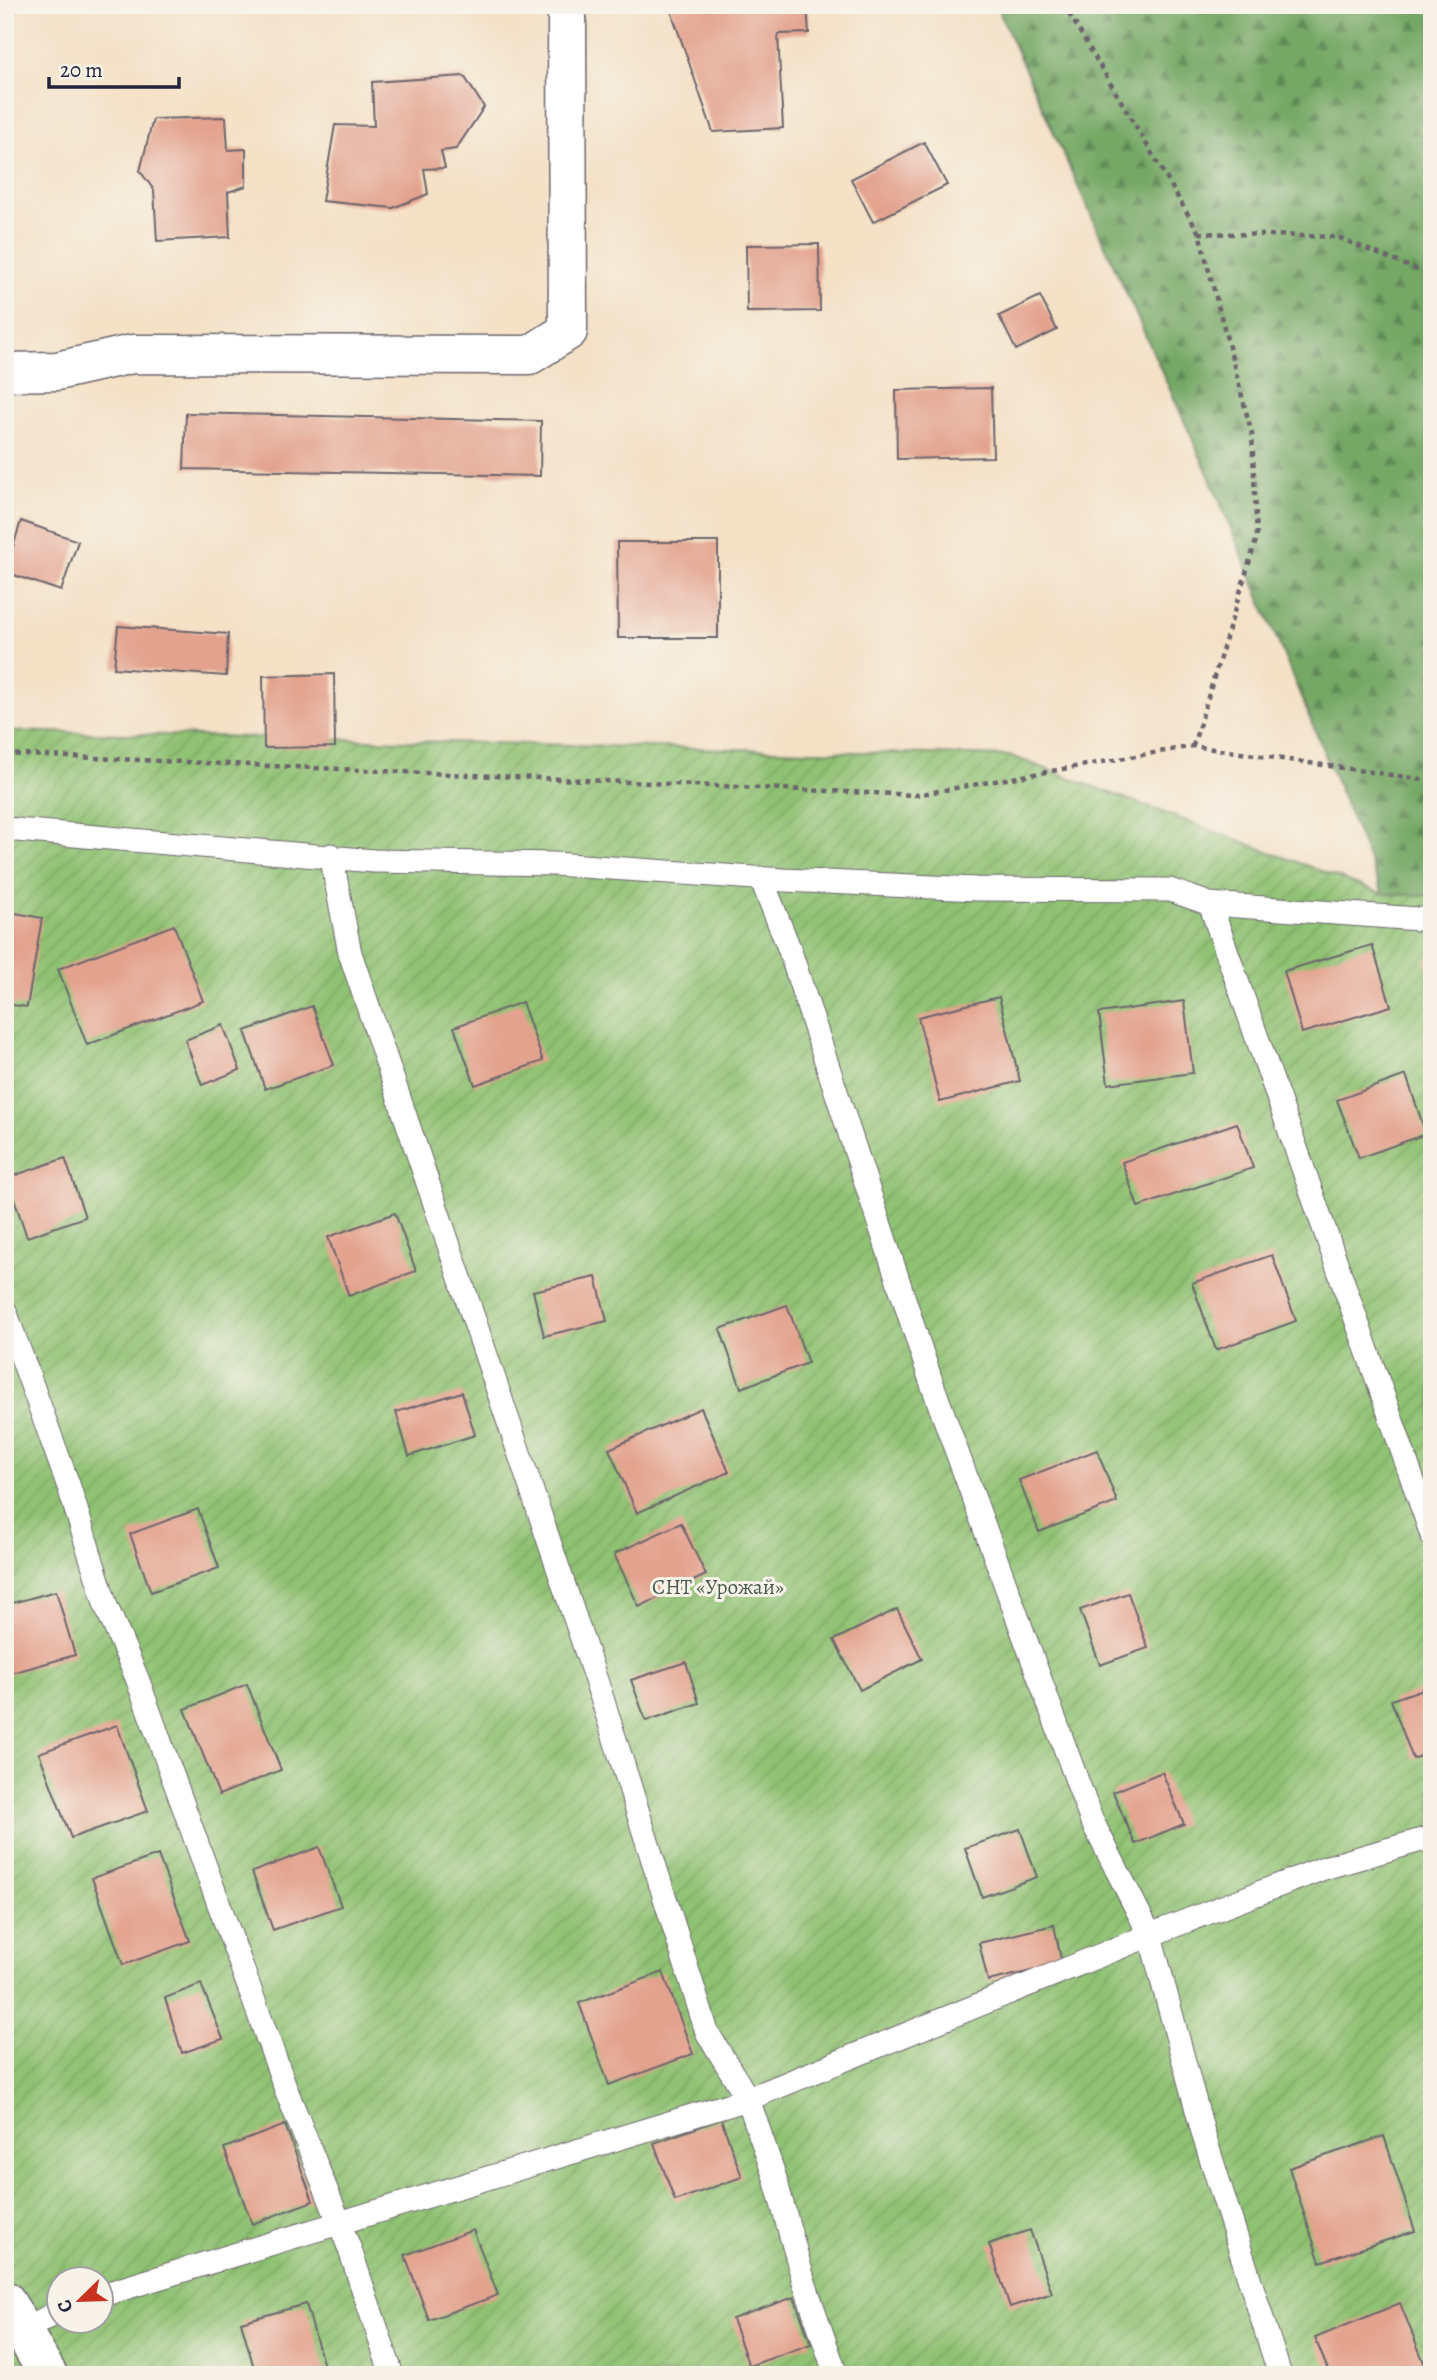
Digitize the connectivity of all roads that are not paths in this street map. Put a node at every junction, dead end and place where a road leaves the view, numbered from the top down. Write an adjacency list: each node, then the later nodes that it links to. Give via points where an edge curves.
1 (567, 5): 2 (street, via 568,331 530,355 132,354 57,371)
2 (5, 372)
3 (5, 829): 4 (lane)
4 (331, 855): 5 (lane, via 374,861 554,864); 12 (lane, via 350,953 601,1695 707,2032)
5 (761, 878): 6 (lane, via 976,889 1170,890); 11 (lane, via 789,948 931,1381 1091,1819)
6 (1210, 904): 7 (lane); 9 (lane)
7 (1432, 920)
8 (5, 1311): 13 (lane, via 69,1487 106,1606 137,1678)
9 (1432, 1535)
10 (1432, 1837): 11 (lane, via 1325,1868)
11 (1150, 1935): 12 (lane); 20 (lane, via 1204,2136)
12 (748, 2099): 13 (lane); 19 (lane)
13 (339, 2223): 14 (lane); 18 (lane)
14 (116, 2291)
15 (46, 2312): 16 (lane)
16 (14, 2315): 17 (street)
17 (48, 2375)
18 (392, 2375)
19 (836, 2375)
20 (1280, 2375)

